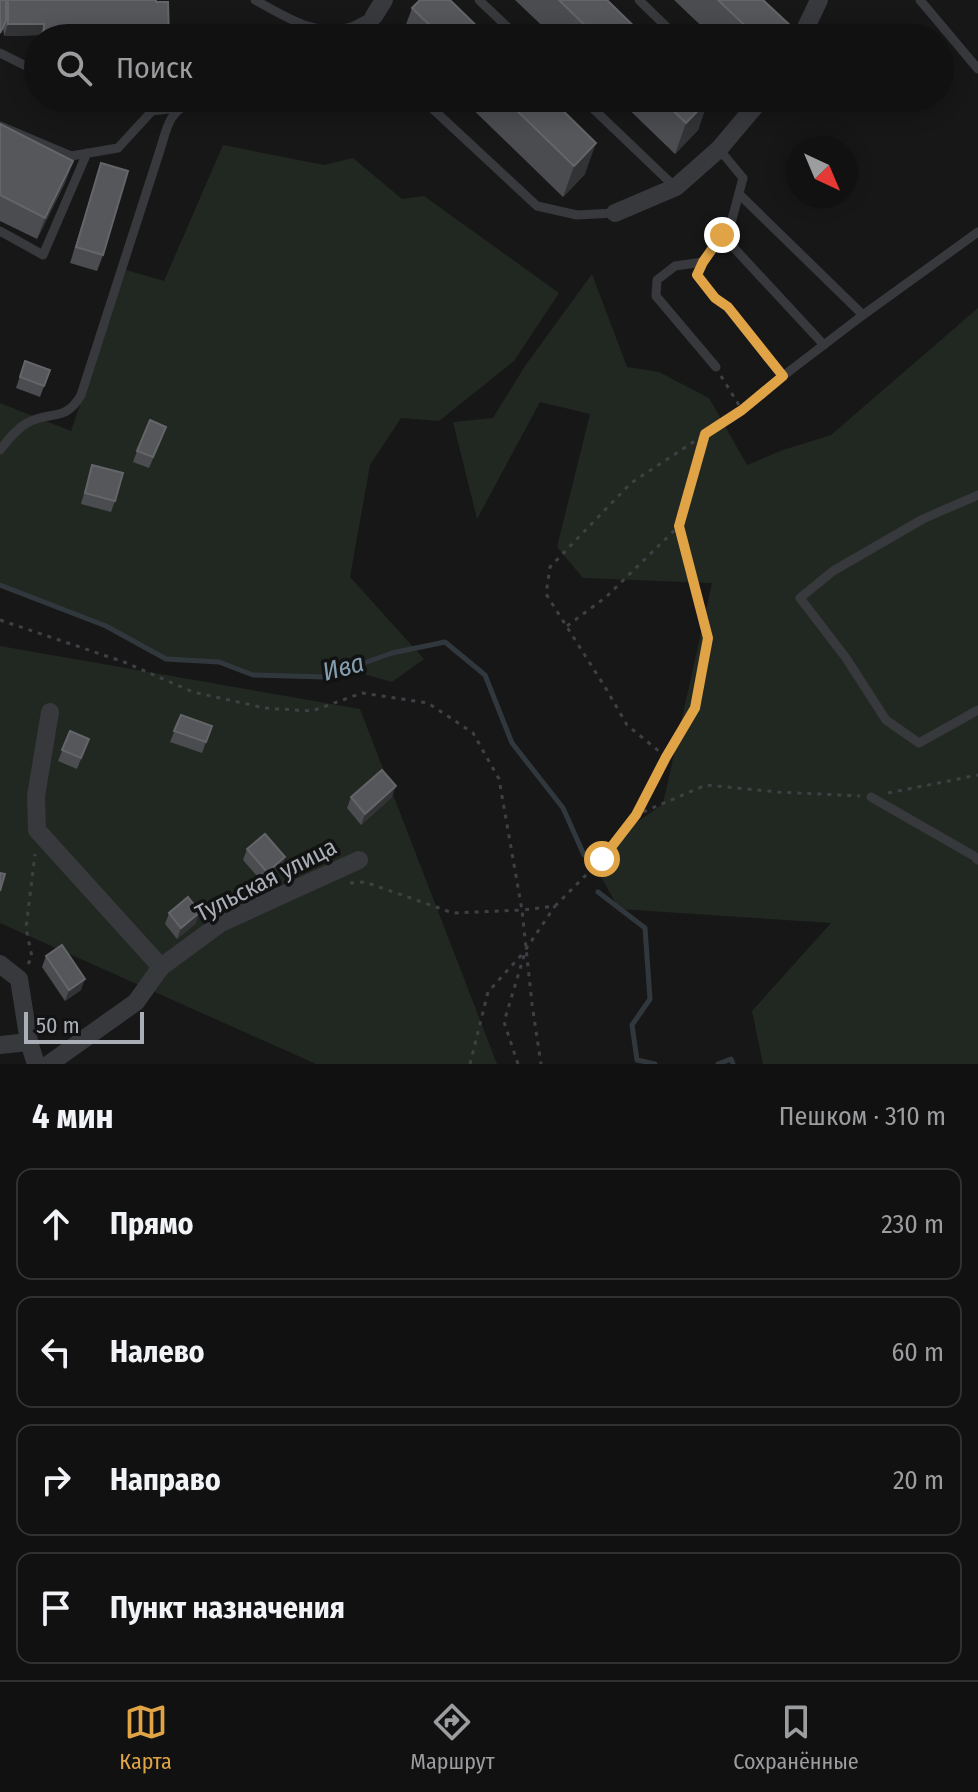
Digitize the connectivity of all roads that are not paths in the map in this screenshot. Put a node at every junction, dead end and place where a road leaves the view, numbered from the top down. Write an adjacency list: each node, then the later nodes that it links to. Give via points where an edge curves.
1 (255, 0): 7 (lane)
2 (479, 0): 9 (lane)
3 (639, 0): 10 (lane)
4 (920, 0): 12 (lane)
5 (815, 2): 11 (street)
6 (379, 8): 8 (lane)
7 (302, 24)
8 (355, 24)
9 (504, 24)
10 (664, 24)
11 (806, 24)
12 (940, 24)
13 (954, 40): 16 (lane)
14 (0, 53): 15 (lane)
15 (24, 65)
16 (978, 69)
17 (151, 112): 24 (lane, via 118,148)
18 (176, 112): 35 (lane, via 81,395 65,413 20,427)
19 (436, 112): 27 (lane, via 537,206 577,215)
20 (597, 112): 25 (lane)
21 (745, 112): 23 (street)
22 (0, 126): 24 (lane, via 71,156)
23 (719, 149): 25 (street); 26 (lane, via 743,178)
24 (87, 153): 28 (lane, via 43,255)
25 (676, 187): 27 (street)
26 (739, 194): 30 (lane); 32 (lane)
27 (615, 213)
28 (0, 231)
29 (978, 232): 32 (lane)
30 (722, 235): 31 (lane); 33 (lane)
31 (703, 262): 33 (lane, via 697,275 783,376); 34 (lane, via 675,266 657,280 656,296)
32 (863, 315): 33 (lane)
33 (824, 345)
34 (716, 367)
35 (0, 450)
36 (978, 495): 37 (lane, via 923,519 833,571 800,598 886,720 919,743)
37 (978, 710)
38 (50, 712): 43 (street, via 36,796 37,830)
39 (871, 797): 41 (lane)
40 (359, 860): 43 (street, Тульская улица, via 221,923)
41 (978, 860)
42 (0, 964): 44 (street, via 19,979)
43 (161, 967): 47 (street, Тульская улица, via 136,1002)
44 (29, 1042): 45 (street); 46 (street)
45 (0, 1045)
46 (36, 1064)
47 (49, 1064)

